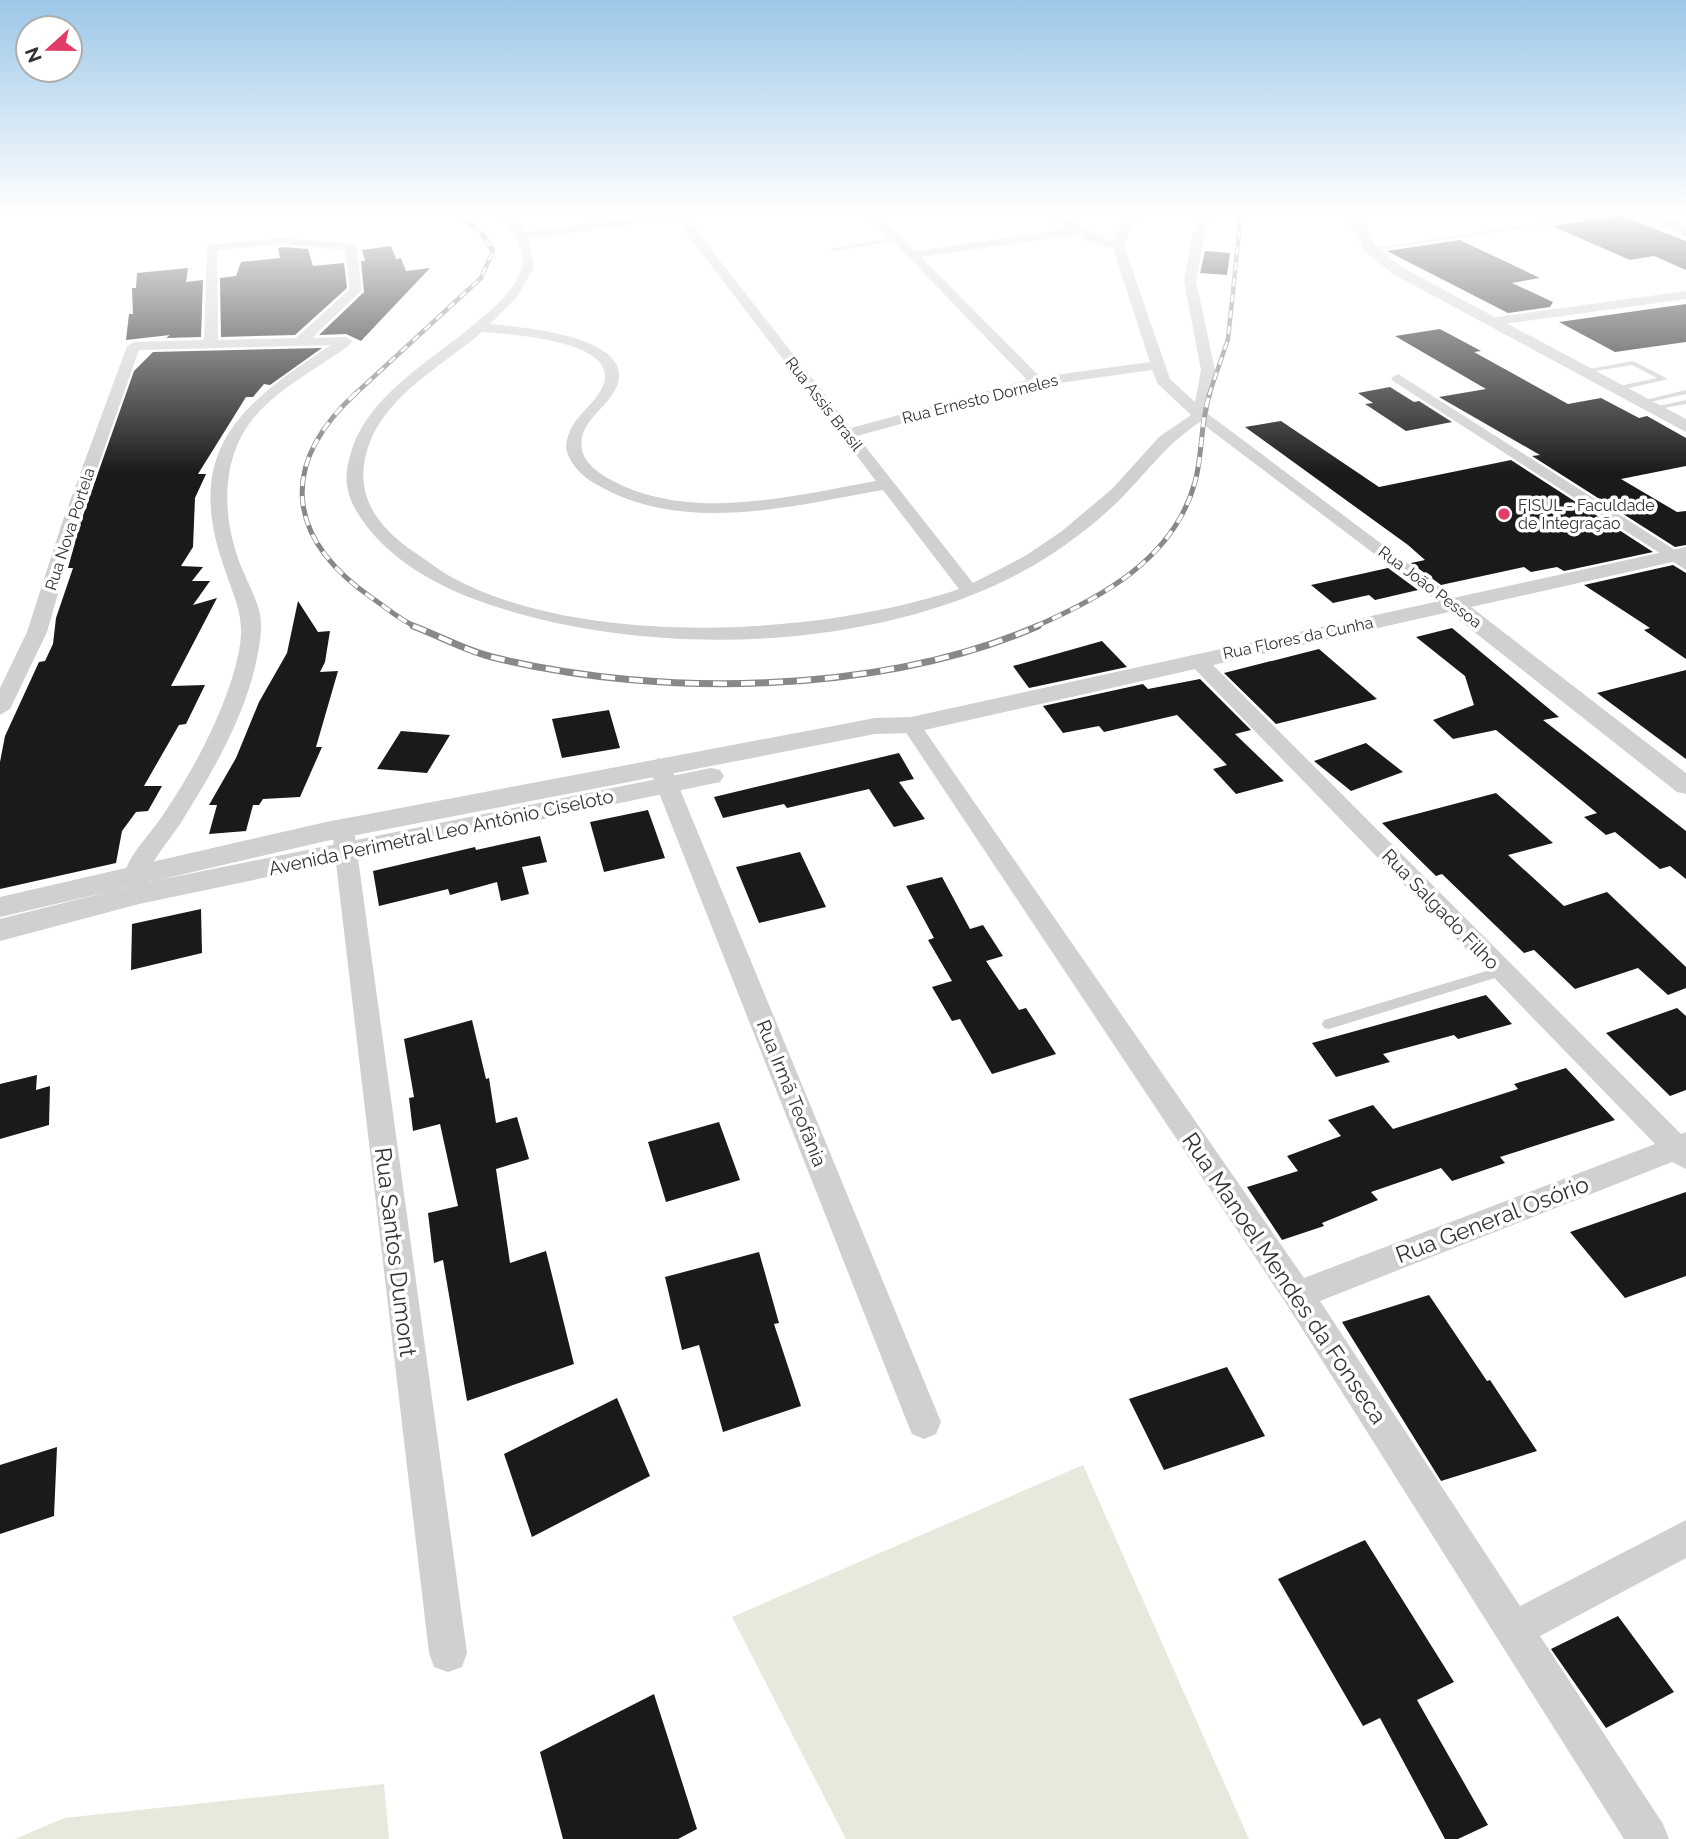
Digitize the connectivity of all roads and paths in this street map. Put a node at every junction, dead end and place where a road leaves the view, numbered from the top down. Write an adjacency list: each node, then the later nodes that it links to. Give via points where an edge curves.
1 (211, 301): 13 (street)
2 (344, 301): 12 (street)
3 (506, 301): 11 (street)
4 (743, 301): 24 (street, Rua Assis Brasil)
5 (957, 301): 17 (street)
6 (1136, 301): 14 (street)
7 (1194, 301): 22 (street, via 1208,370)
8 (1452, 301): 10 (street)
9 (1644, 301): 10 (street)
10 (1490, 322): 15 (street)
11 (477, 327): 25 (street, via 564,339 599,354 610,365 609,391 580,420 573,434 574,453 606,485 635,497 723,509); 27 (street, via 393,399 359,443 353,473 359,500 376,530 406,558 449,582 504,604 573,621 689,634 814,630 908,613)
12 (301, 341): 13 (street); 35 (street, via 346,341 259,403 235,435 222,464 216,499 252,626 242,685 185,804)
13 (211, 342): 30 (street, Rua Nova Portela, via 134,346 70,523 37,632)
14 (1156, 365): 17 (street, Rua Ernesto Dorneles); 22 (street, Rua João Pessoa, via 1171,391)
15 (1583, 371): 18 (street); 18 (lane, via 1633,363 1664,379)
16 (1398, 378): 26 (street)
17 (1037, 382): 24 (street, Rua Ernesto Dorneles)
18 (1616, 389): 21 (street)
19 (1686, 392): 21 (lane)
20 (1686, 402): 21 (lane)
21 (1647, 405): 23 (street)
22 (1200, 415): 27 (street, via 1164,440 1121,490 1071,534); 28 (street, Rua João Pessoa)
23 (1686, 426)
24 (847, 434): 25 (street, Rua Assis Brasil)
25 (887, 484): 27 (street, Rua Assis Brasil)
26 (1681, 558): 28 (street, Rua Flores da Cunha)
27 (970, 591)
28 (1453, 604): 29 (street, Rua Flores da Cunha); 33 (street, Rua João Pessoa)
29 (1197, 660): 31 (street, Rua Flores da Cunha); 38 (street, Rua Salgado Filho)
30 (0, 709)
31 (890, 730): 32 (street, Avenida Perimetral Leo Antônio Ciseloto); 41 (street, Rua Manoel Mendes da Fonseca)
32 (663, 775): 34 (street, Avenida Perimetral Leo Antônio Ciseloto); 42 (street, Rua Irmã Teofânia)
33 (1686, 786)
34 (344, 840): 35 (street, Avenida Perimetral Leo Antônio Ciseloto); 45 (street, Rua Santos Dumont)
35 (138, 882): 36 (street, Avenida Perimetral Leo Antônio Ciseloto); 37 (street, Avenida Perimetral Leo Antônio Ciseloto)
36 (0, 907)
37 (0, 930)
38 (1503, 971): 39 (lane); 40 (street, Rua Salgado Filho)
39 (1329, 1024)
40 (1683, 1150): 41 (street, Rua General Osório)
41 (1298, 1295): 44 (street, Rua Manoel Mendes da Fonseca)
42 (924, 1422)
43 (1686, 1538): 44 (street)
44 (1515, 1629): 46 (street, Rua Manoel Mendes da Fonseca)
45 (448, 1653)
46 (1648, 1839)

